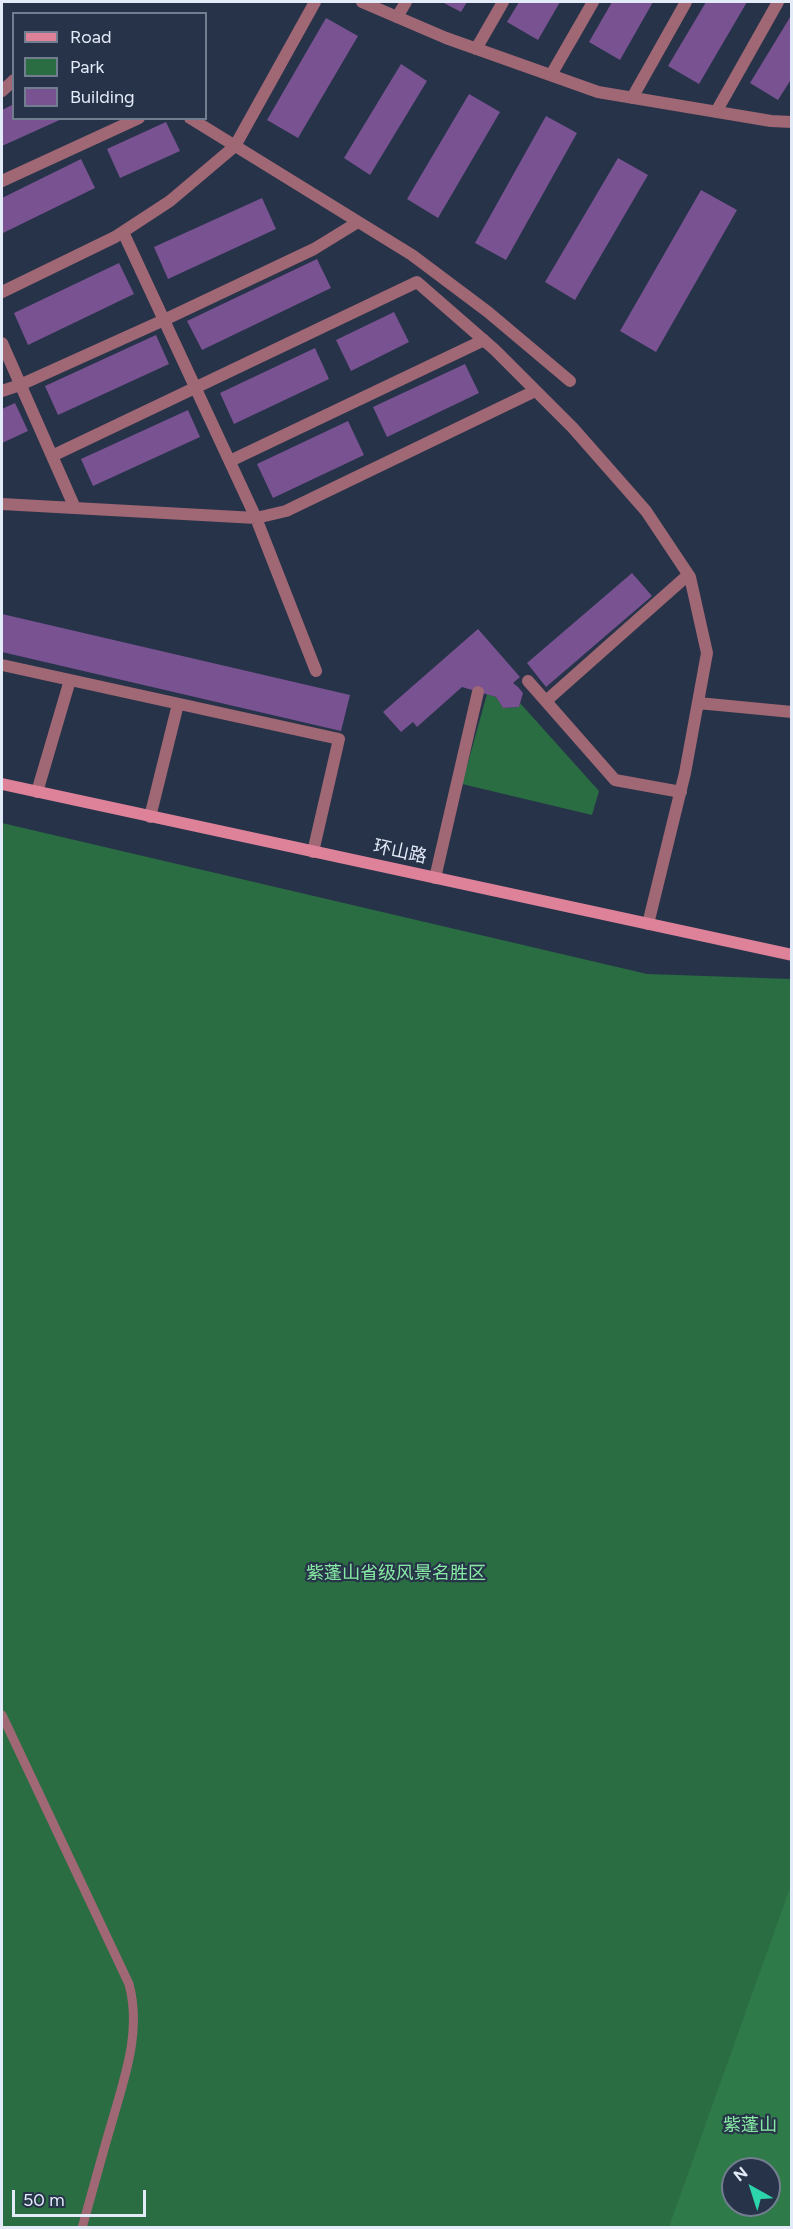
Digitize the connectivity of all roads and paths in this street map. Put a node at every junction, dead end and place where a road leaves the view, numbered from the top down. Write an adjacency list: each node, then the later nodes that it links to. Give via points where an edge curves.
1 (315, 2): 16 (street)
2 (362, 2): 8 (street)
3 (406, 2): 8 (street)
4 (503, 2): 9 (street)
5 (593, 2): 10 (street)
6 (686, 2): 11 (street)
7 (778, 2): 12 (street)
8 (397, 17): 9 (street)
9 (476, 49): 10 (street)
10 (551, 75): 11 (street, via 598,92)
11 (632, 98): 12 (street)
12 (716, 112): 15 (street)
13 (136, 120): 17 (street)
14 (193, 120): 16 (street)
15 (792, 122)
16 (235, 146): 18 (street); 19 (street, via 170,201)
17 (2, 181)
18 (358, 222): 21 (street, via 314,249); 24 (street, via 412,255)
19 (123, 232): 20 (street); 21 (street)
20 (2, 292)
21 (164, 320): 25 (street); 26 (street)
22 (484, 340): 26 (street, via 417,282); 28 (street); 30 (street)
23 (2, 343): 25 (street)
24 (570, 381)
25 (20, 385): 27 (street); 29 (street)
26 (196, 389): 29 (street); 30 (street)
27 (2, 391)
28 (536, 392): 33 (street, via 286,511); 34 (street, via 646,511)
29 (52, 456): 32 (street)
30 (230, 461): 33 (street)
31 (2, 504): 32 (street)
32 (75, 508): 33 (street)
33 (256, 518): 36 (street)
34 (688, 575): 40 (street); 41 (street, via 707,654)
35 (2, 664): 37 (street)
36 (316, 671)
37 (70, 680): 42 (street); 45 (street)
38 (528, 681): 40 (street)
39 (478, 692): 49 (street)
40 (546, 701): 46 (street, via 615,780)
41 (698, 703): 43 (street); 46 (street)
42 (178, 704): 47 (street); 48 (street, via 339,739)
43 (792, 712)
44 (2, 784): 45 (main road, 环山路)
45 (37, 792): 47 (main road, 环山路)
46 (681, 792): 50 (street)
47 (150, 817): 48 (main road, 环山路)
48 (313, 852): 49 (main road, 环山路)
49 (435, 878): 50 (main road, 环山路)
50 (648, 924): 51 (main road, 环山路)
51 (792, 954)
52 (2, 1715): 53 (lane, via 134,2002 135,2022 125,2073)
53 (82, 2228)

